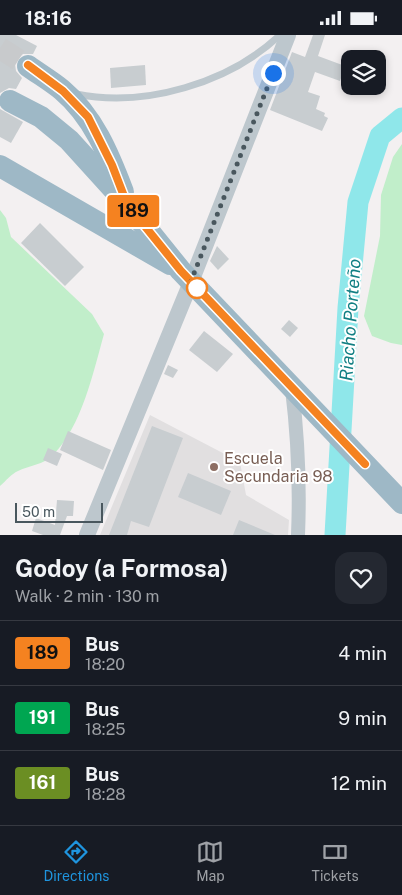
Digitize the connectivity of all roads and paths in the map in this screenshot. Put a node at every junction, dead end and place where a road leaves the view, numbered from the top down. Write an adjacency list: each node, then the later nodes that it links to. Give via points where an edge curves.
1 (280, 35): 4 (lane, via 234,68 197,84 148,96 119,99)
2 (288, 35): 8 (street)
3 (28, 65): 4 (highway)
4 (63, 91): 7 (highway, via 88,117)
5 (10, 101): 7 (highway, via 42,117 69,140)
6 (0, 166): 8 (highway)
7 (127, 204): 8 (highway)
8 (186, 276): 9 (highway); 11 (street)
9 (298, 395): 10 (highway); 12 (street)
10 (402, 503)
11 (87, 535)
12 (298, 535)

